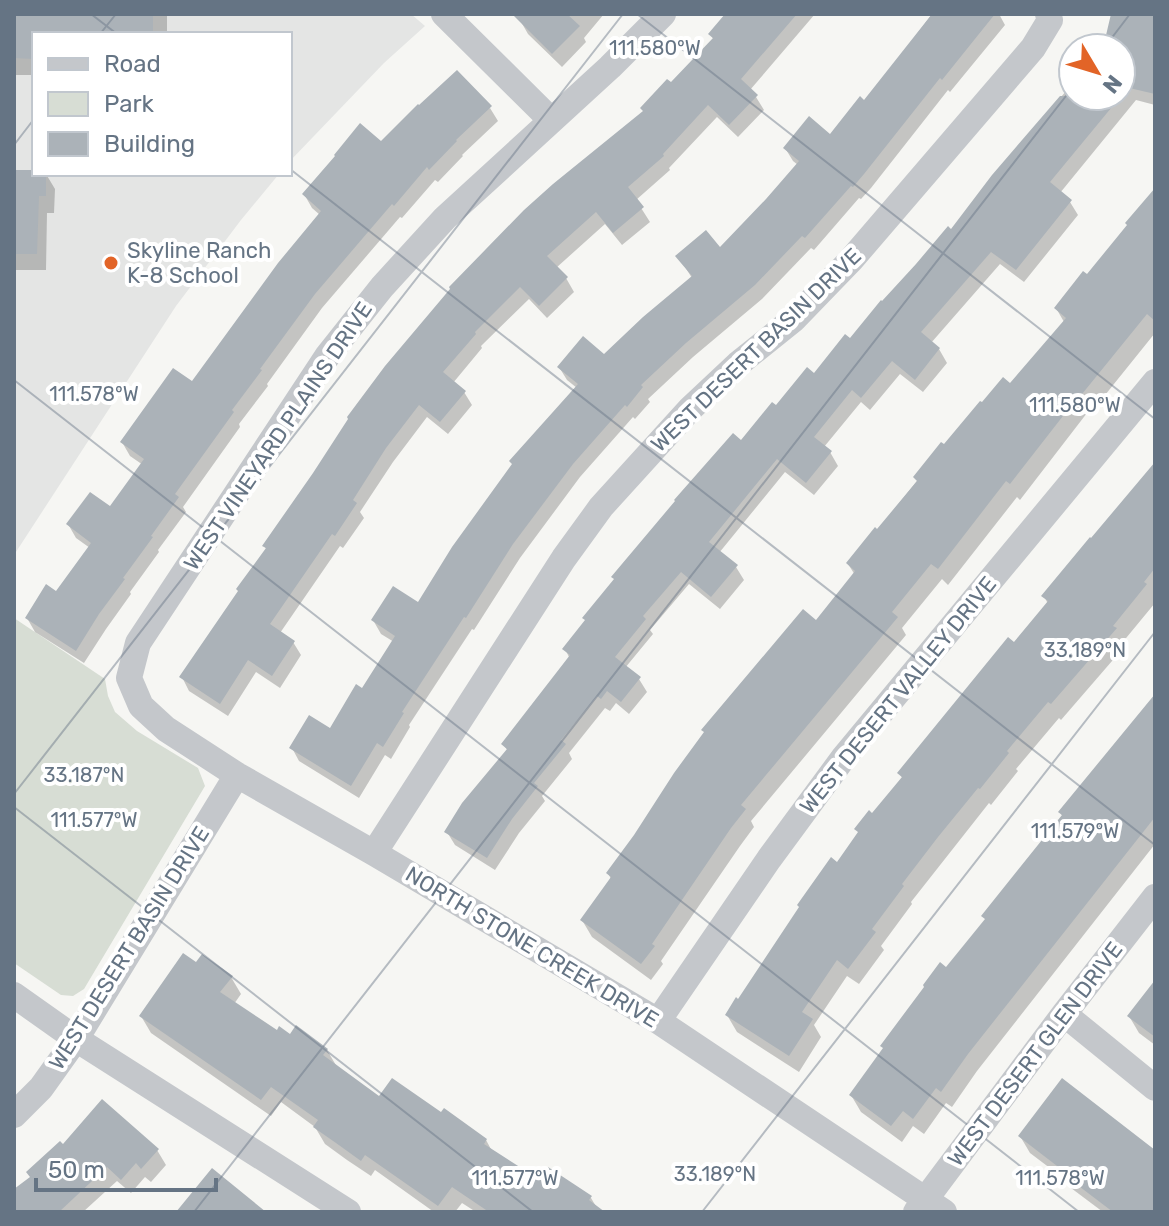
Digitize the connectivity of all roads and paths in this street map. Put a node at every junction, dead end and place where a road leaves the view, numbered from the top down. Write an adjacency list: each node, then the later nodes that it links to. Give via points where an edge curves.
1 (444, 14): 4 (street)
2 (663, 14): 4 (street, WEST VINEYARD PLAINS DRIVE)
3 (1049, 17): 8 (street, WEST DESERT BASIN DRIVE, via 1033,48 851,260 794,319 690,409 601,507)
4 (551, 120): 6 (street, WEST VINEYARD PLAINS DRIVE, via 445,218 328,355 138,643)
5 (1155, 382): 12 (street, WEST DESERT VALLEY DRIVE, via 844,757)
6 (129, 678): 7 (street, NORTH STONE CREEK DRIVE, via 141,706 166,729)
7 (237, 775): 8 (street, NORTH STONE CREEK DRIVE); 13 (street, WEST DESERT BASIN DRIVE)
8 (374, 853): 12 (street, NORTH STONE CREEK DRIVE)
9 (1155, 897): 11 (street, WEST DESERT GLEN DRIVE)
10 (14, 995): 13 (street)
11 (1064, 1014): 14 (street); 16 (street, WEST DESERT GLEN DRIVE)
12 (658, 1021): 16 (street, NORTH STONE CREEK DRIVE)
13 (76, 1039): 15 (street, WEST DESERT BASIN DRIVE); 17 (street)
14 (1155, 1088)
15 (14, 1115)
16 (928, 1208)
17 (344, 1211)

